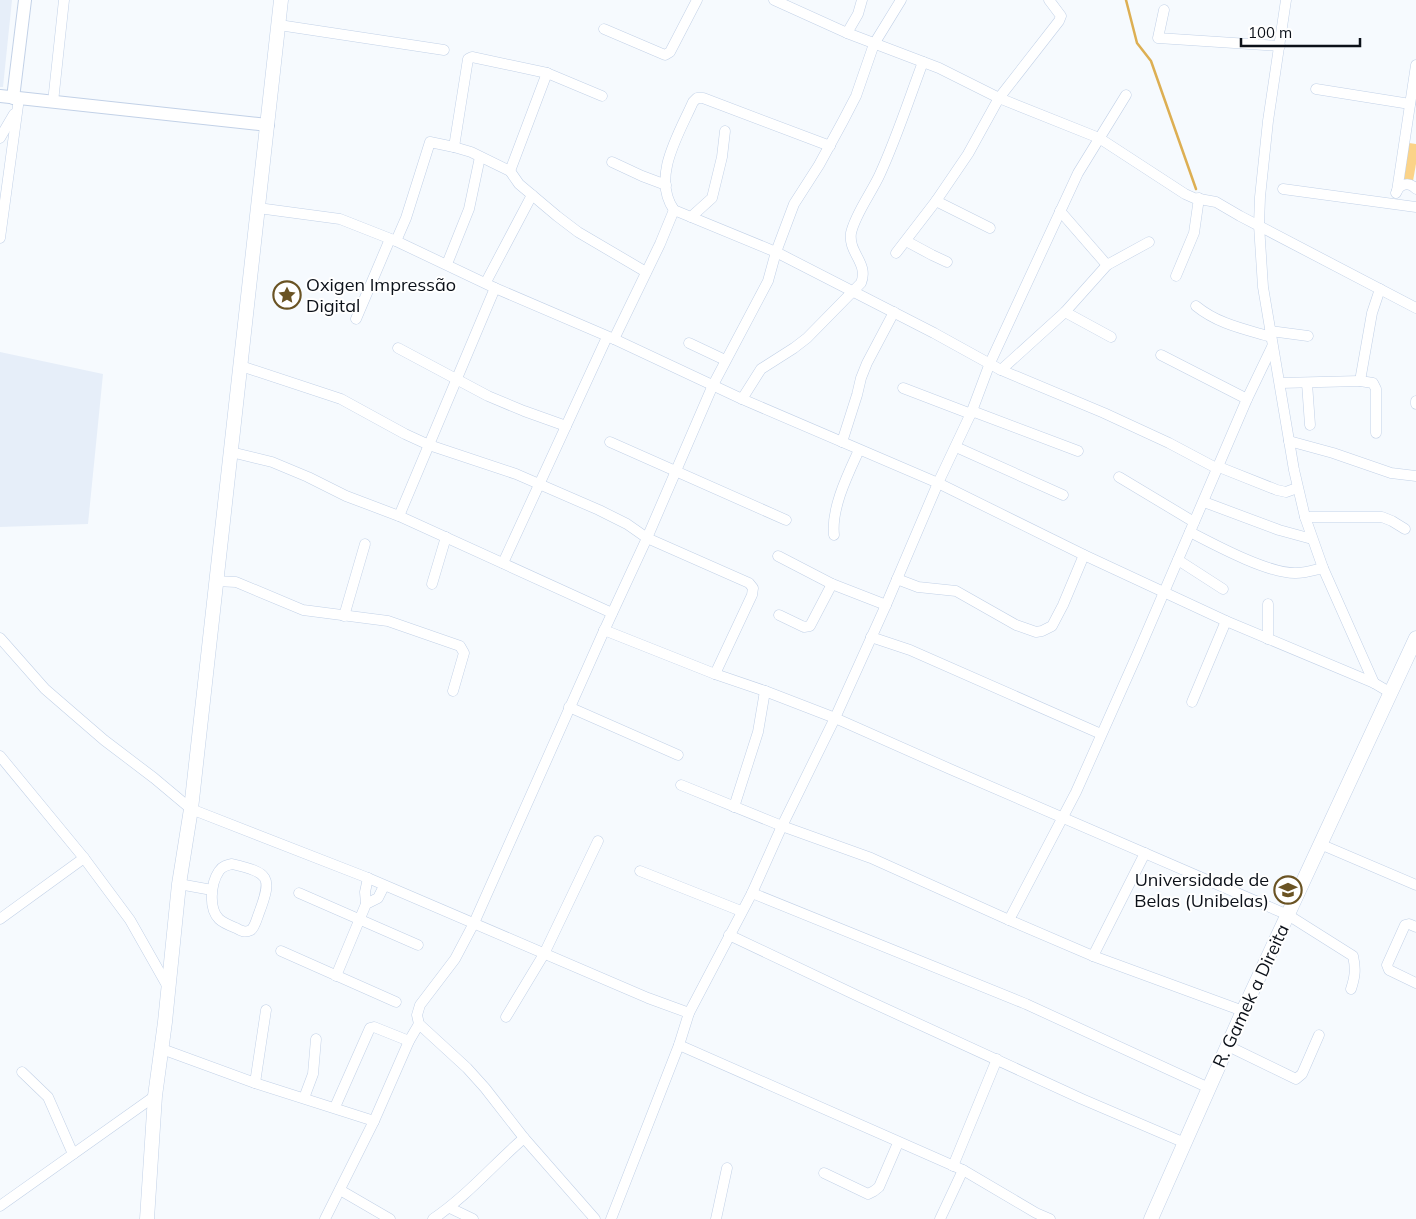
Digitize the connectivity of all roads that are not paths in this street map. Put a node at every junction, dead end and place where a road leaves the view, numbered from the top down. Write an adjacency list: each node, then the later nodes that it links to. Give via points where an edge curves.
1 (25, 0): 23 (street)
2 (64, 0): 25 (street)
3 (281, 0): 11 (main road)
4 (697, 0): 12 (street, via 670,52 665,55)
5 (774, 0): 13 (street)
6 (862, 0): 13 (street)
7 (901, 0): 14 (street)
8 (1049, 0): 24 (street, via 1061,16 1059,21)
9 (1286, 0): 15 (street)
10 (1164, 10): 15 (street, via 1158,38)
11 (278, 25): 16 (street); 27 (main road)
12 (604, 29)
13 (847, 33): 14 (street)
14 (874, 44): 17 (street); 32 (street, via 856,96)
15 (1280, 46): 52 (street)
16 (444, 50)
17 (923, 62): 24 (street); 67 (street, via 888,156 851,232 852,246 864,269 861,283)
18 (1416, 65): 26 (street)
19 (547, 73): 22 (street); 33 (street, via 476,57 468,59); 36 (street)
20 (1316, 89): 26 (street)
21 (1126, 95): 30 (street)
22 (602, 96)
23 (10, 97): 25 (street); 29 (street, via 14,114); 31 (street)
24 (999, 98): 30 (street); 45 (street, via 968,154)
25 (53, 102): 27 (street)
26 (1410, 104): 41 (street)
27 (268, 126): 48 (main road)
28 (725, 131): 51 (street, via 712,198)
29 (0, 138)
30 (1099, 138): 43 (street, via 1173,187); 50 (street)
31 (12, 146): 37 (street); 54 (street)
32 (830, 146): 38 (street, via 697,98 670,152); 58 (street, via 794,204)
33 (454, 147): 34 (street); 55 (street, via 430,142 406,218)
34 (480, 157): 36 (street); 61 (street, via 470,209)
35 (612, 162): 38 (street)
36 (510, 170): 42 (street)
37 (0, 172)
38 (666, 185): 49 (street)
39 (1283, 189): 46 (street)
40 (1416, 189): 41 (street, via 1404,184)
41 (1396, 193): 46 (street, via 1391,202); 47 (street, via 1400,203)
42 (532, 195): 63 (street, via 578,232); 65 (street)
43 (1200, 198): 52 (street, via 1216,202); 64 (street, via 1194,233)
44 (1416, 200): 47 (street)
45 (936, 201): 53 (street); 56 (street)
46 (1386, 202): 47 (street)
47 (1411, 206)
48 (258, 208): 55 (street, via 340,219); 82 (main road)
49 (674, 210): 51 (street); 63 (street)
50 (1060, 211): 62 (street); 81 (street)
51 (691, 217): 58 (street)
52 (1258, 225): 66 (street); 76 (street)
53 (990, 228)
54 (0, 238)
55 (393, 240): 61 (street); 72 (street)
56 (906, 241): 59 (street); 60 (street)
57 (1149, 242): 62 (street)
58 (776, 252): 67 (street); 80 (street, via 763,291)
59 (896, 253)
60 (947, 262)
61 (447, 264): 65 (street)
62 (1107, 265): 71 (street)
63 (646, 272): 75 (street)
64 (1176, 276)
65 (491, 285): 75 (street); 84 (street)
66 (1380, 289): 69 (street); 85 (street, via 1372,313)
67 (852, 292): 70 (street); 90 (street, via 808,338 761,369)
68 (1196, 306): 76 (street, via 1222,323)
69 (1416, 308)
70 (894, 312): 81 (street); 97 (street, via 867,363)
71 (1066, 312): 74 (street); 83 (street)
72 (356, 319)
73 (1308, 336): 76 (street)
74 (1111, 337)
75 (610, 338): 88 (street); 94 (street)
76 (1271, 339): 86 (street); 91 (street)
77 (689, 343): 80 (street)
78 (398, 348): 84 (street)
79 (1162, 355): 91 (street)
80 (725, 360): 88 (street)
81 (990, 363): 83 (street); 92 (street)
82 (241, 366): 99 (street, via 341,399); 102 (main road)
83 (1002, 370): 104 (street, via 1104,413)
84 (456, 380): 94 (street); 99 (street)
85 (1360, 381): 87 (street); 95 (street, via 1375,386)
86 (1280, 383): 87 (street); 98 (street)
87 (1307, 383): 93 (street)
88 (713, 385): 90 (street); 105 (street)
89 (903, 388): 92 (street)
90 (742, 399): 97 (street)
91 (1247, 399): 104 (street)
92 (972, 412): 100 (street); 103 (street)
93 (1310, 425)
94 (566, 426): 109 (street)
95 (1376, 433)
96 (610, 442): 105 (street)
97 (842, 442): 101 (street)
98 (1288, 442): 106 (street, via 1391,473); 110 (street)
99 (428, 445): 109 (street, via 498,467); 113 (street)
100 (956, 447): 108 (street); 111 (street)
101 (859, 450): 108 (street); 118 (street, via 838,504)
102 (231, 452): 113 (street, via 272,462); 129 (main road)
103 (1078, 452)
104 (1219, 468): 110 (street, via 1277,490 1286,492); 112 (street)
105 (676, 472): 115 (street); 120 (street)
106 (1416, 476)
107 (1119, 477): 116 (street)
108 (938, 483): 123 (street); 128 (street)
109 (538, 484): 120 (street, via 606,513); 126 (street)
110 (1297, 488): 114 (street)
111 (1063, 495)
112 (1204, 502): 116 (street); 121 (street, via 1279,530)
113 (399, 516): 119 (street)
114 (1305, 517): 117 (street, via 1382,517); 121 (street)
115 (786, 520)
116 (1192, 527): 125 (street); 127 (street, via 1231,552 1275,570 1296,574)
117 (1405, 530)
118 (834, 535)
119 (446, 537): 126 (street); 130 (street)
120 (647, 538): 136 (street); 145 (street, via 742,580 753,588)
121 (1312, 538): 127 (street)
122 (365, 544): 138 (street)
123 (1084, 555): 128 (street, via 1052,626 1036,632 1016,625 956,591 918,587); 133 (street)
124 (778, 556): 131 (street)
125 (1178, 560): 132 (street); 133 (street)
126 (502, 563): 136 (street)
127 (1323, 568): 146 (street)
128 (896, 579): 135 (street)
129 (216, 581): 138 (street, via 236,582 303,610); 158 (main road)
130 (432, 584)
131 (832, 584): 135 (street); 137 (street, via 810,626 804,627)
132 (1223, 589)
133 (1164, 592): 139 (street); 153 (street)
134 (1268, 604): 143 (street)
135 (886, 605): 141 (street)
136 (612, 613): 140 (street)
137 (779, 615)
138 (344, 616): 147 (street, via 388,622 460,646 464,653)
139 (1226, 621): 143 (street); 150 (street)
140 (604, 630): 145 (street); 151 (street)
141 (871, 637): 152 (street); 153 (street, via 916,652)
142 (0, 638): 158 (street, via 45,689)
143 (1268, 638): 146 (street)
144 (1416, 638): 149 (main road, R. Gamek a Direita)
145 (715, 674): 148 (street)
146 (1374, 683): 149 (street)
147 (453, 691)
148 (765, 691): 152 (street); 157 (street, via 758,732)
149 (1391, 693): 162 (main road, R. Gamek a Direita)
150 (1192, 702)
151 (569, 707): 154 (street); 179 (street)
152 (835, 718): 159 (street); 160 (street)
153 (1101, 734): 159 (street)
154 (678, 755)
155 (0, 756): 164 (street)
156 (681, 784): 157 (street)
157 (734, 807): 160 (street)
158 (191, 808): 166 (street); 167 (main road)
159 (1062, 818): 163 (street); 178 (street)
160 (782, 826): 172 (street); 178 (street, via 871,858)
161 (598, 841): 184 (street)
162 (1320, 844): 168 (street); 175 (main road, R. Gamek a Direita)
163 (1145, 853): 175 (street); 185 (street)
164 (84, 858): 176 (street); 188 (street, via 130,920)
165 (640, 871): 174 (street)
166 (368, 878): 169 (street); 173 (street)
167 (179, 884): 170 (street); 188 (main road)
168 (1416, 885)
169 (384, 886): 173 (street, via 378,898); 179 (street)
170 (212, 890): 170 (street, via 219,919 243,932 253,929 267,886 261,872 232,864 224,866)
171 (300, 893): 177 (street)
172 (752, 893): 174 (street); 205 (street, via 1026,1004)
173 (366, 904): 177 (street)
174 (741, 911): 181 (street)
175 (1288, 915): 189 (street, via 1353,956 1356,966); 192 (main road, R. Gamek a Direita)
176 (0, 919)
177 (360, 920): 182 (street); 186 (street)
178 (1009, 920): 185 (street)
179 (474, 923): 184 (street); 195 (street, via 455,959 420,1005)
180 (1416, 927): 187 (street, via 1405,925 1387,965 1389,970)
181 (729, 935): 193 (street); 202 (street)
182 (418, 945)
183 (280, 951): 186 (street)
184 (544, 954): 193 (street); 194 (street)
185 (1093, 956): 192 (street)
186 (336, 976): 190 (street)
187 (1416, 983)
188 (169, 988): 201 (main road)
189 (1351, 989)
190 (396, 1002)
191 (266, 1010): 204 (street)
192 (1244, 1011): 200 (main road, R. Gamek a Direita)
193 (689, 1013): 199 (street)
194 (506, 1017)
195 (419, 1024): 198 (street); 210 (street, via 467,1068)
196 (1319, 1035): 200 (street, via 1302,1074 1296,1079)
197 (316, 1039): 207 (street, via 313,1074)
198 (409, 1041): 208 (street, via 370,1028); 209 (street)
199 (679, 1045): 211 (street); 227 (street)
200 (1228, 1046): 205 (main road, R. Gamek a Direita)
201 (162, 1049): 204 (street); 206 (main road)
202 (997, 1060): 212 (street); 215 (street)
203 (22, 1072): 213 (street, via 48,1097)
204 (256, 1083): 207 (street)
205 (1209, 1088): 212 (main road, R. Gamek a Direita)
206 (156, 1096): 213 (street); 221 (main road)
207 (304, 1098): 208 (street)
208 (335, 1107): 209 (street)
209 (374, 1121): 217 (street)
210 (524, 1138): 219 (street); 226 (street)
211 (898, 1143): 215 (street); 216 (street, via 879,1186 868,1194)
212 (1185, 1143): 231 (main road, R. Gamek a Direita)
213 (73, 1154): 218 (street)
214 (727, 1168): 228 (street)
215 (958, 1168): 220 (street); 229 (street)
216 (824, 1173)
217 (340, 1190): 222 (street); 223 (street)
218 (0, 1206)
219 (450, 1208): 224 (street); 225 (street)
220 (1035, 1216): 230 (street)
221 (147, 1219)
222 (325, 1219)
223 (390, 1219)
224 (433, 1219)
225 (473, 1219)
226 (595, 1219)
227 (611, 1219)
228 (716, 1219)
229 (940, 1219)
230 (1050, 1219)
231 (1152, 1219)

